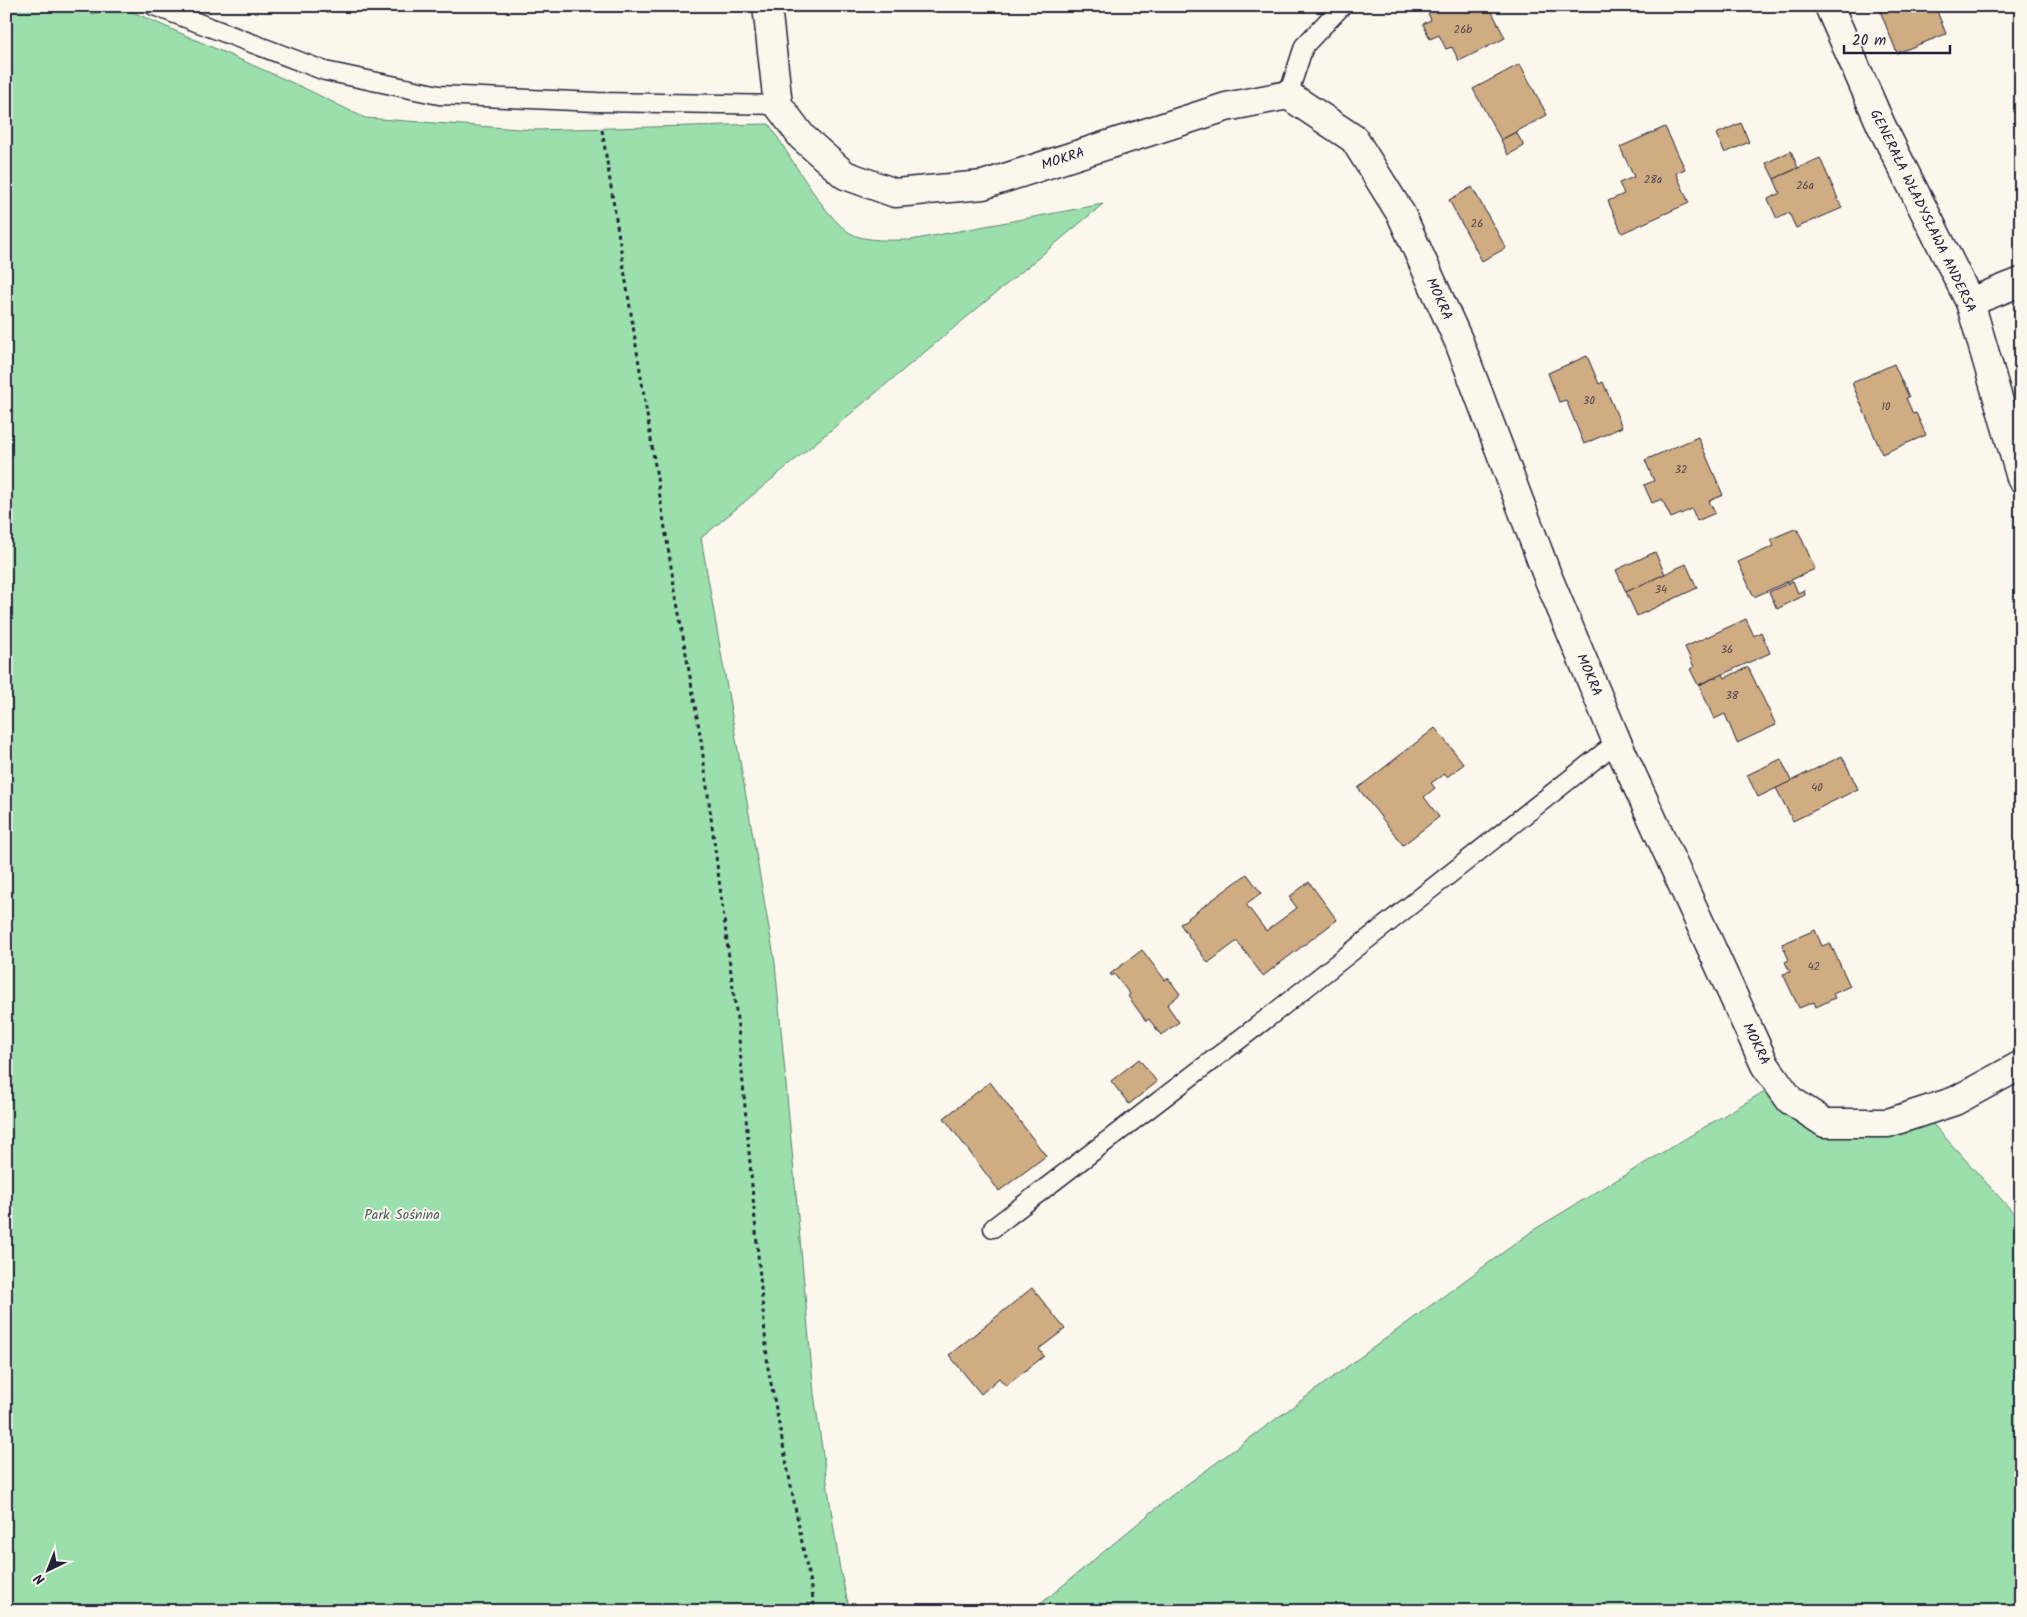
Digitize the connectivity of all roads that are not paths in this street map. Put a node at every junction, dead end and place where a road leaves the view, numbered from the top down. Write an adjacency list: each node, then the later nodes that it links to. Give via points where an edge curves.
1 (154, 6): 6 (lane, via 324,71 439,95)
2 (766, 6): 6 (street, MOKRA)
3 (1342, 6): 5 (lane, via 1304,46)
4 (1829, 6): 8 (street, GENERAŁA WŁADYSŁAWA ANDERSA, via 1881,125)
5 (1288, 95): 6 (street, MOKRA, via 1226,107 983,185 895,193 845,176 802,137); 10 (street, MOKRA, via 1354,139 1401,214 1459,342 1547,575)
6 (778, 105)
7 (2021, 282): 8 (street)
8 (1970, 302): 9 (street, GENERAŁA WŁADYSŁAWA ANDERSA)
9 (2021, 478)
10 (1617, 742): 11 (street, MOKRA, via 1765,1065 1790,1100 1825,1123 1888,1123 1955,1101); 12 (lane)
11 (2021, 1065)
12 (993, 1228)

